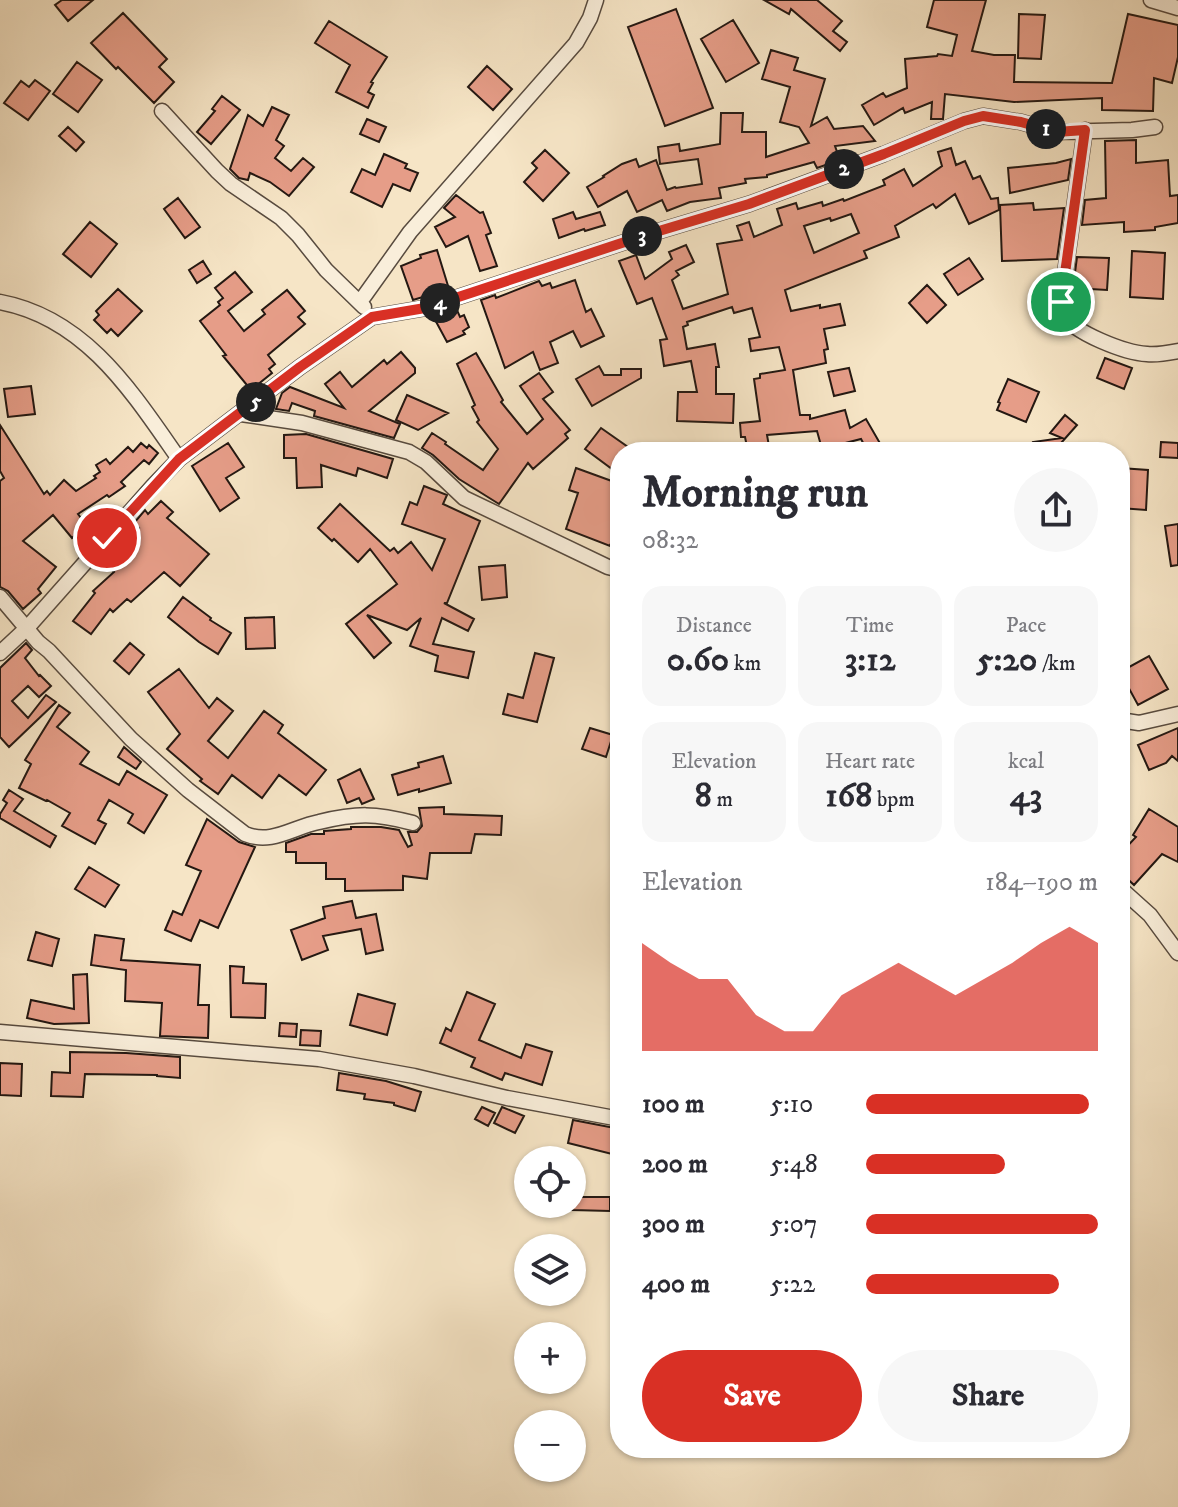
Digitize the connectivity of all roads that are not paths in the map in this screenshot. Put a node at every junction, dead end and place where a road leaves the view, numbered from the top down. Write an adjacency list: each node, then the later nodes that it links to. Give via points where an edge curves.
1 (596, 0): 8 (street, via 576,43 410,232)
2 (1151, 0): 3 (street)
3 (1178, 8)
4 (162, 111): 8 (street, via 231,184 281,218)
5 (1155, 127): 6 (street)
6 (1085, 130): 9 (street, via 1056,132 983,116 749,204 425,308); 10 (street, via 1063,314 1083,332 1133,352)
7 (0, 302): 12 (street, via 43,315 84,343 136,397)
8 (360, 302): 9 (street)
9 (372, 317): 11 (street)
10 (1178, 351)
11 (241, 414): 12 (street); 13 (street, via 302,423 409,452 464,498)
12 (179, 459): 15 (street)
13 (610, 568)
14 (0, 597): 15 (street)
15 (27, 628): 16 (street); 19 (street, via 131,739 245,834 269,838 314,822 366,814)
16 (0, 653)
17 (1178, 714): 18 (street)
18 (1130, 722)
19 (413, 823)
20 (1130, 896): 21 (street)
21 (1178, 953)
22 (0, 1032): 23 (street, via 319,1059)
23 (610, 1117)

